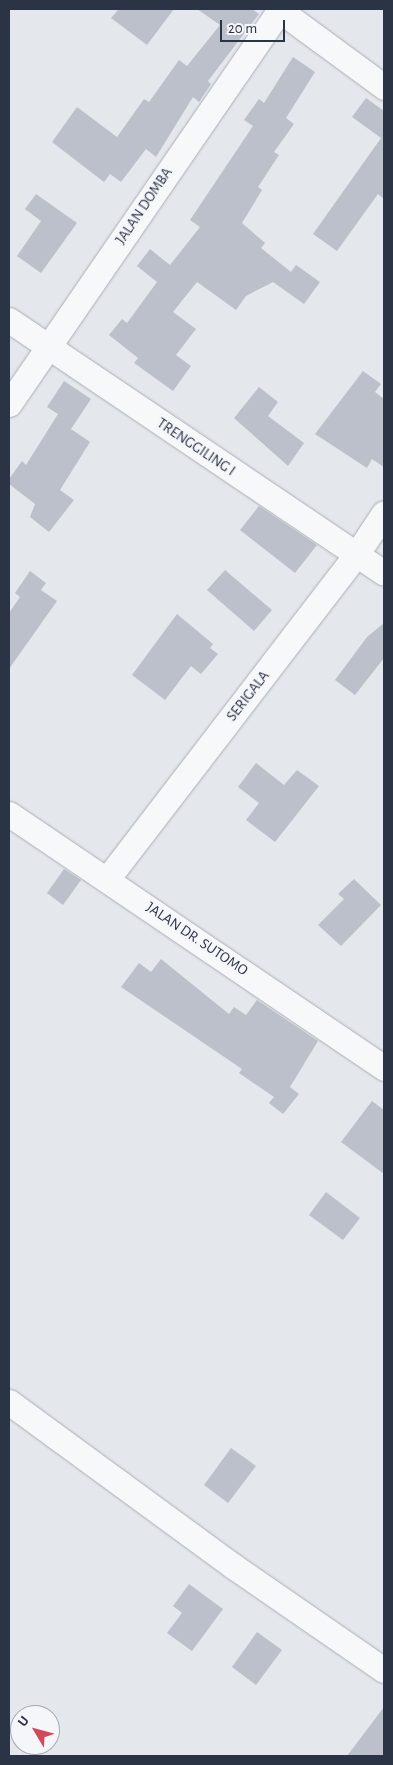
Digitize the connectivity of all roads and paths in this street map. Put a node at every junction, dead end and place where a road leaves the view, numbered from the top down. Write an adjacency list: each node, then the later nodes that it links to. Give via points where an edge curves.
1 (279, 9): 2 (street); 4 (street, JALAN DOMBA)
2 (384, 87)
3 (9, 320): 4 (street, TRENGGILING I)
4 (47, 348): 5 (street, JALAN DOMBA); 7 (street, TRENGGILING I)
5 (9, 404)
6 (384, 513): 7 (street, SERIGALA)
7 (356, 555): 8 (street, TRENGGILING I); 10 (street, SERIGALA)
8 (384, 573)
9 (12, 822): 10 (street, JALAN DR. SUTOMO)
10 (108, 878): 11 (street, JALAN DR. SUTOMO)
11 (384, 1068)
12 (9, 1402): 13 (street, via 233,1566)
13 (384, 1670)

